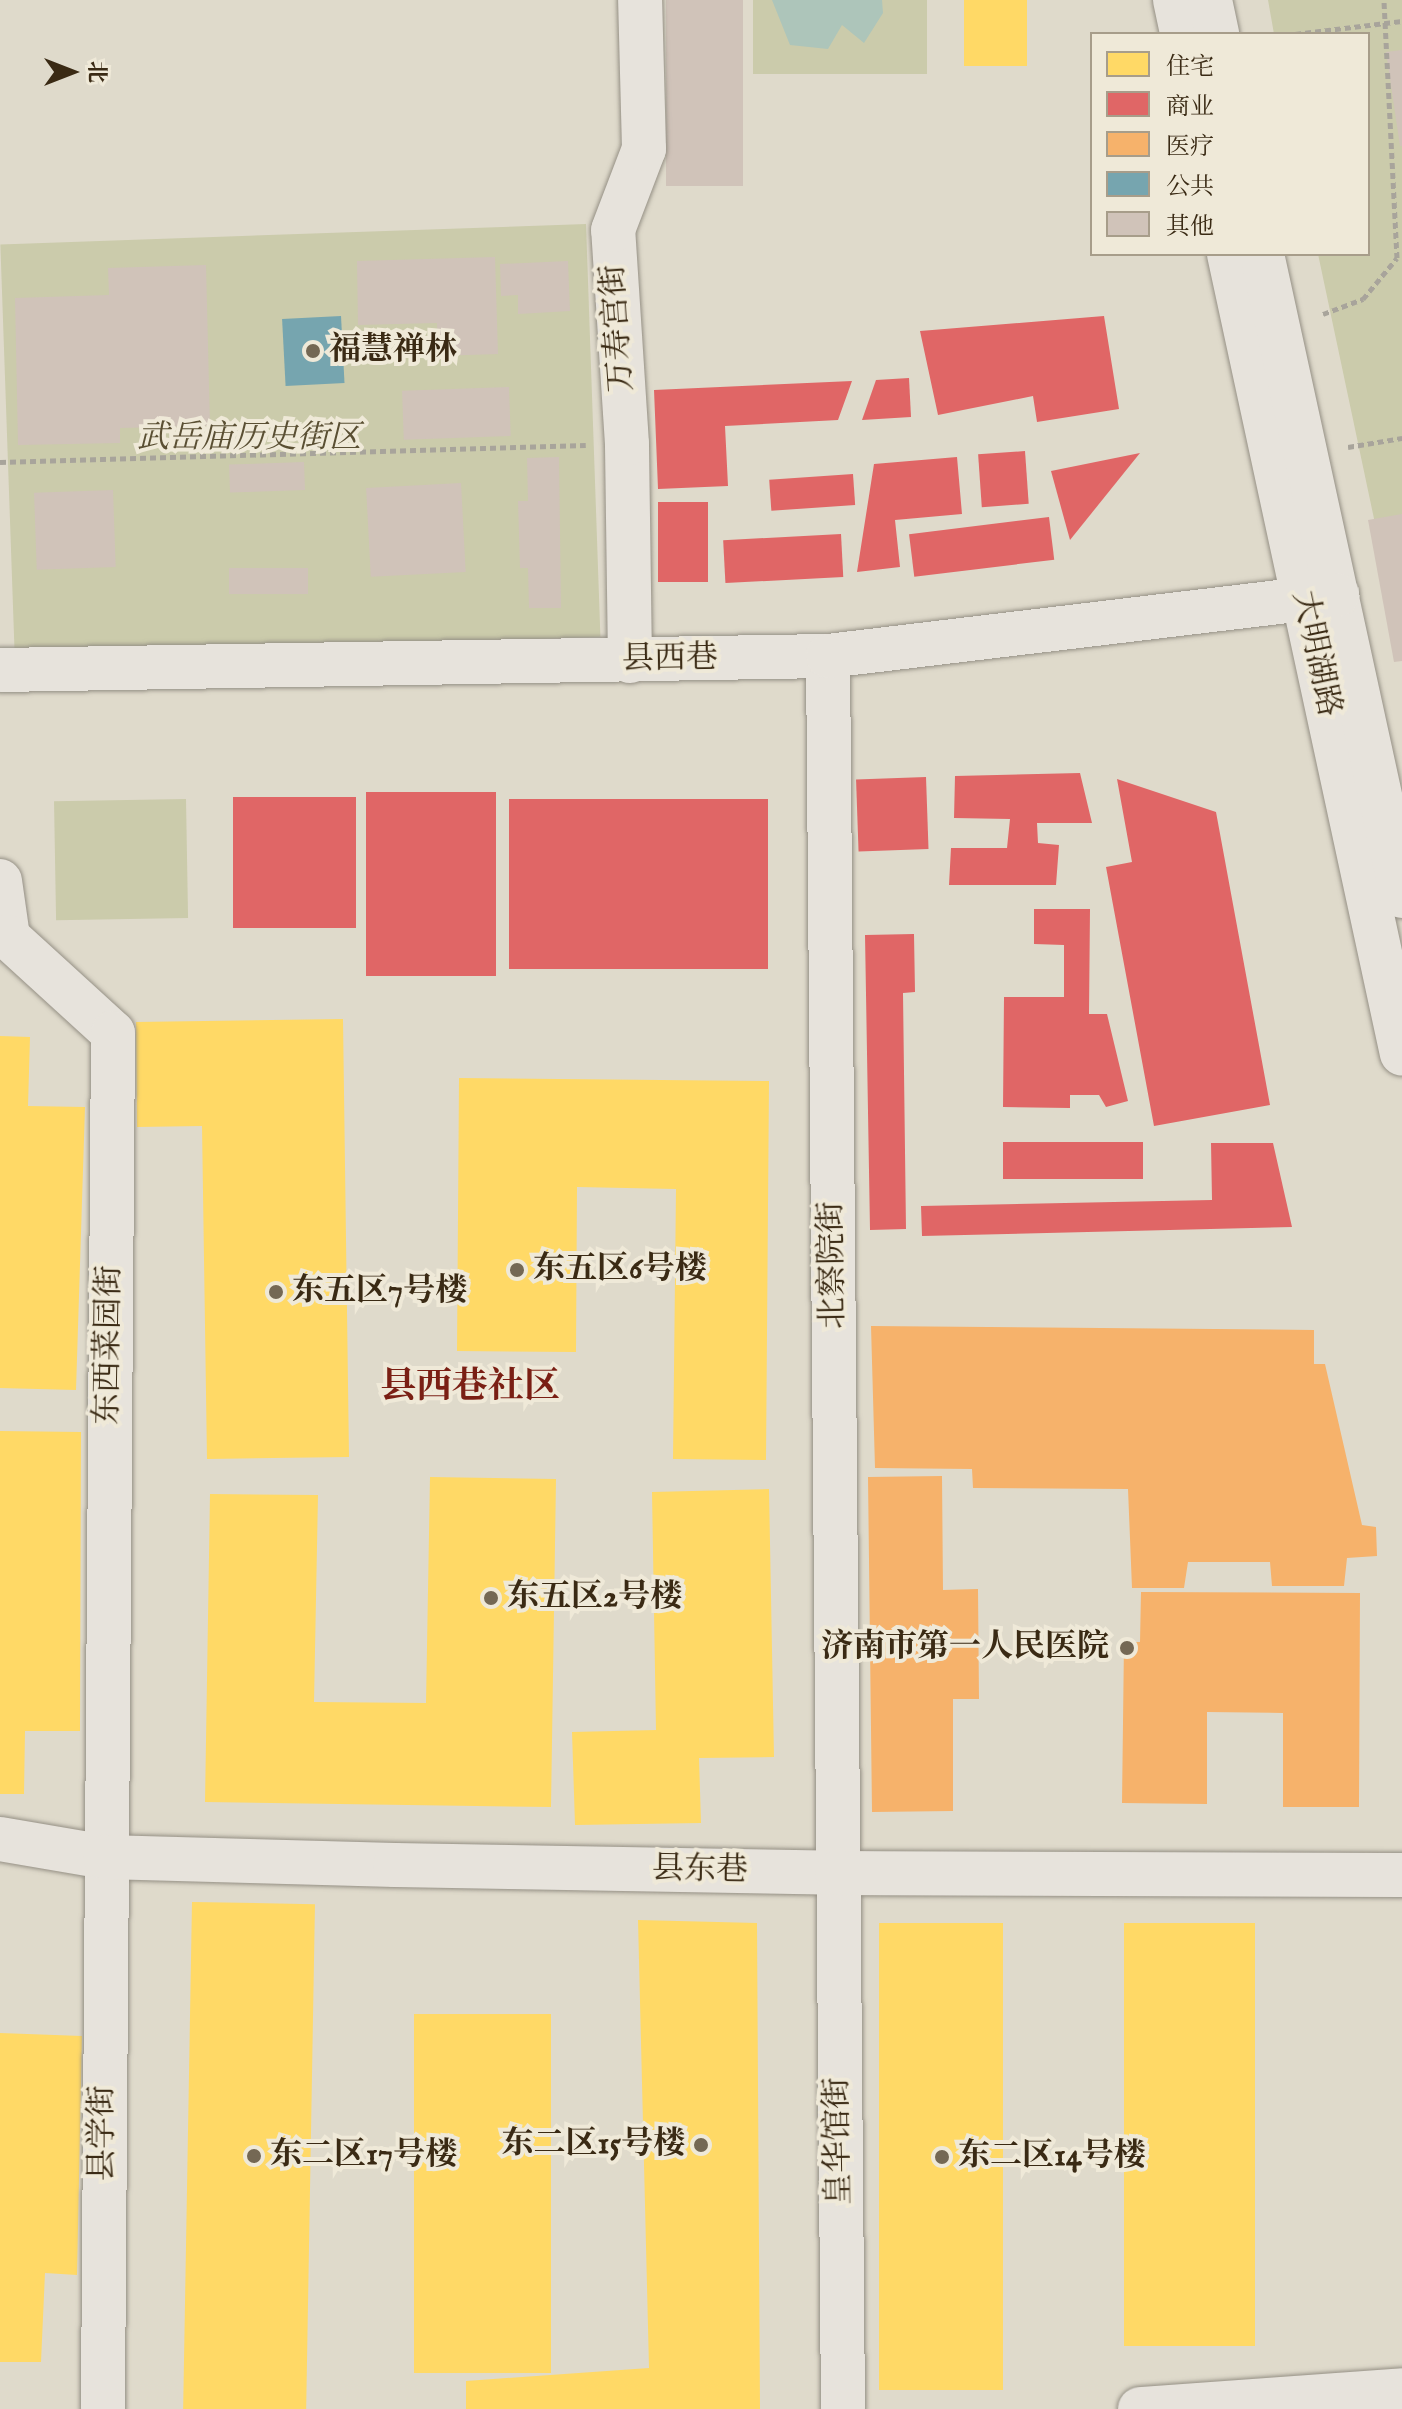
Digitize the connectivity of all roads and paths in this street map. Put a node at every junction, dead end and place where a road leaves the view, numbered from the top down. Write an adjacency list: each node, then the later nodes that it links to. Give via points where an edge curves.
1 (640, 0): 14 (street, 万寿宫街, via 644,149 613,230)
2 (1175, 0): 7 (street)
3 (1210, 0): 8 (street)
4 (1384, 0): 6 (path)
5 (1402, 21): 6 (path)
6 (1385, 23): 9 (path); 12 (path, via 1397,258 1363,299)
7 (1182, 32)
8 (1217, 32)
9 (1311, 32)
10 (1230, 256): 17 (street, 大明湖路)
11 (1262, 256): 17 (street, 大明湖路)
12 (1323, 314)
13 (1402, 438): 15 (path)
14 (627, 444): 16 (path); 19 (street, 万寿宫街)
15 (1348, 447)
16 (0, 462)
17 (1320, 597): 18 (street, 县西巷); 22 (street, 大明湖路); 23 (street, 大明湖路)
18 (828, 656): 19 (street, 县西巷); 26 (street, 北察院街)
19 (630, 661): 20 (street, 县西巷)
20 (0, 670)
21 (0, 881): 25 (street, 东西菜园街, via 8,937 113,1033)
22 (1402, 896)
23 (1402, 1054)
24 (0, 1839): 25 (street, 县东巷)
25 (105, 1857): 26 (street, 县东巷); 29 (street, 县学街)
26 (837, 1873): 27 (street, 县东巷); 30 (street, 皇华馆街)
27 (1402, 1875)
28 (1390, 2397): 31 (street)
29 (103, 2409)
30 (843, 2409)
31 (1140, 2409)

